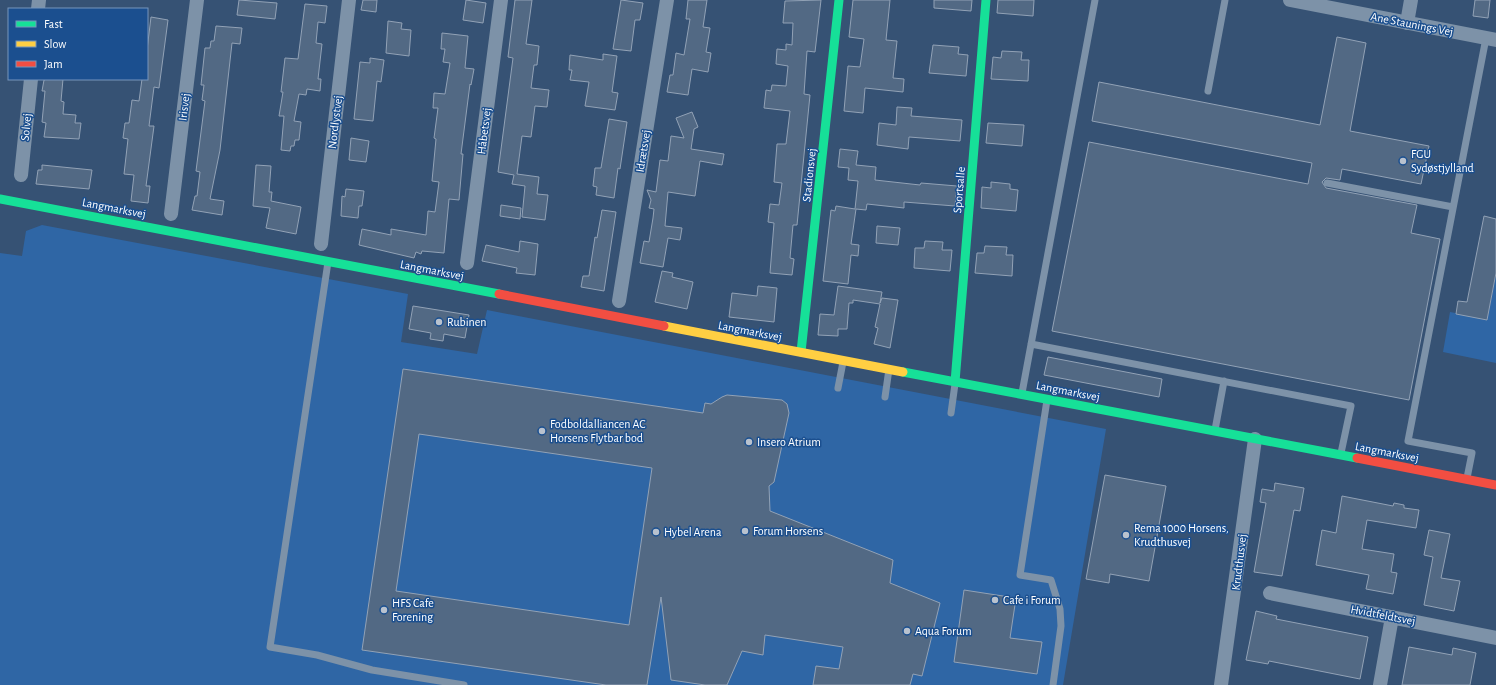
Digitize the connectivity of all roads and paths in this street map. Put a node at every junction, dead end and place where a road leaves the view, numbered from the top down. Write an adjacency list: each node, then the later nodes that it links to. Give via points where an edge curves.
1 (197, 0): 20 (street, Irisvej)
2 (349, 0): 21 (street, Nordlystvej)
3 (501, 0): 23 (street, Håbetsvej)
4 (667, 0): 24 (street, Idrætsvej)
5 (840, 0): 26 (main road, Stadionsvej)
6 (986, 0): 30 (main road, Sportsalle)
7 (1095, 0): 25 (lane)
8 (1225, 0): 15 (lane)
9 (1290, 0): 11 (street, Ane Staunings Vej)
10 (1410, 0): 12 (street)
11 (1329, 4): 12 (street, Ane Staunings Vej)
12 (1407, 22): 13 (street, Ane Staunings Vej)
13 (1491, 40): 19 (lane)
14 (31, 80): 16 (street, Solvej)
15 (1208, 91)
16 (21, 175)
17 (1327, 182): 19 (lane)
18 (0, 199): 22 (main road, Langmarksvej)
19 (1453, 207): 39 (lane, via 1408,440 1472,453)
20 (171, 214)
21 (321, 244)
22 (328, 262): 26 (main road, Langmarksvej); 44 (lane, via 270,648 317,655 372,670)
23 (467, 262)
24 (619, 301)
25 (1031, 344): 29 (lane); 32 (lane)
26 (801, 352): 27 (main road, Langmarksvej)
27 (844, 360): 28 (main road, Langmarksvej); 31 (lane)
28 (889, 368): 30 (main road, Langmarksvej); 33 (lane)
29 (1224, 381): 36 (lane); 38 (lane, via 1351,406)
30 (955, 382): 32 (main road, Langmarksvej); 35 (lane)
31 (838, 388)
32 (1021, 395): 34 (main road, Langmarksvej)
33 (885, 397)
34 (1047, 400): 36 (main road, Langmarksvej); 45 (lane, via 1020,575 1051,580 1060,609 1061,626)
35 (951, 413)
36 (1214, 431): 37 (main road, Langmarksvej)
37 (1255, 439): 38 (main road, Langmarksvej); 46 (street, Krudthusvej)
38 (1341, 456): 39 (main road, Langmarksvej)
39 (1466, 480): 40 (main road, Langmarksvej)
40 (1496, 485)
41 (1270, 593): 42 (street, Hvidtfeldtsvej)
42 (1392, 617): 43 (street, Hvidtfeldtsvej); 47 (street)
43 (1496, 638)
44 (464, 685)
45 (1053, 685)
46 (1221, 685)
47 (1380, 685)

